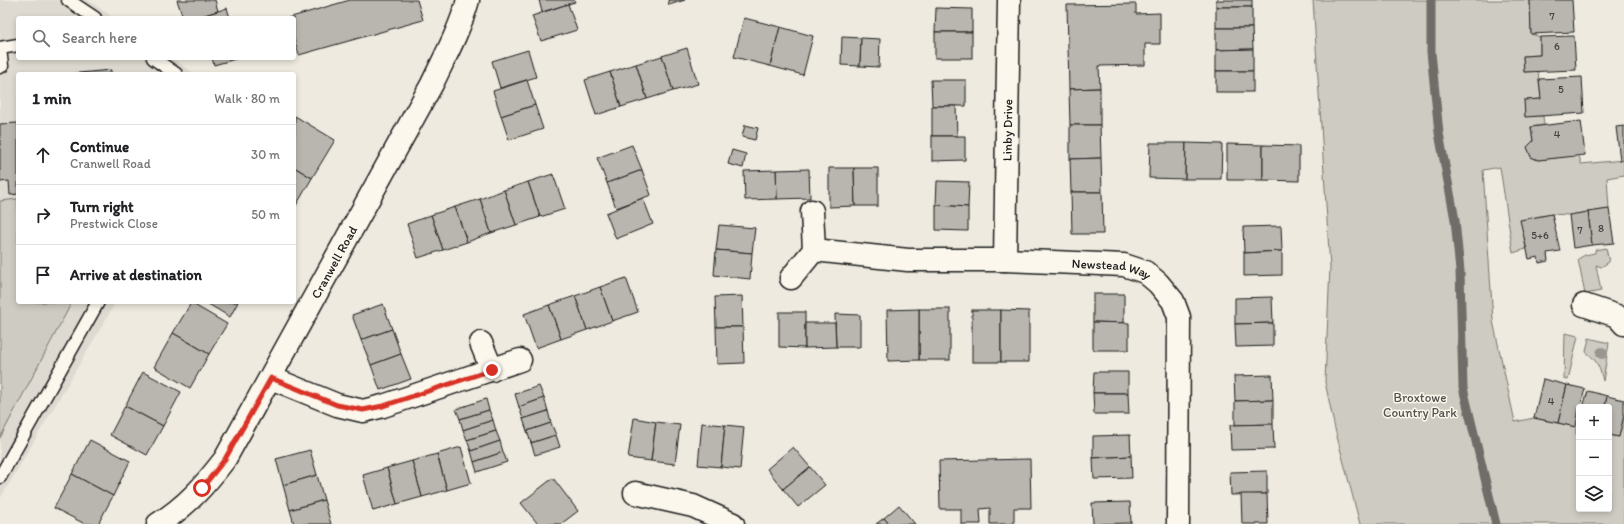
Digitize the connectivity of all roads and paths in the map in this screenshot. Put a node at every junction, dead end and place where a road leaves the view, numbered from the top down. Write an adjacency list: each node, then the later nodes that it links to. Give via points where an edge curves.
1 (68, 0): 4 (lane)
2 (468, 0): 19 (street, Cranwell Road, via 448,52 432,84)
3 (1009, 0): 11 (street, Linby Drive)
4 (92, 16)
5 (16, 45): 7 (lane, via 0,48)
6 (156, 60): 8 (lane)
7 (0, 66)
8 (173, 72)
9 (812, 211): 10 (street)
10 (814, 250): 11 (street, Newstead Way, via 908,260); 12 (street)
11 (1005, 260): 24 (street, Newstead Way, via 1124,265 1145,272 1158,282 1173,301 1179,316)
12 (791, 278)
13 (97, 304): 20 (lane)
14 (1584, 305): 15 (street)
15 (1622, 315)
16 (481, 343): 18 (street)
17 (520, 360): 18 (street)
18 (492, 370): 19 (street, via 383,406 363,410 337,405)
19 (271, 378): 22 (street, Cranwell Road, via 220,465 202,488 176,513)
20 (0, 477)
21 (635, 493): 23 (street, via 693,506)
22 (158, 524)
23 (733, 524)
24 (1178, 524)

